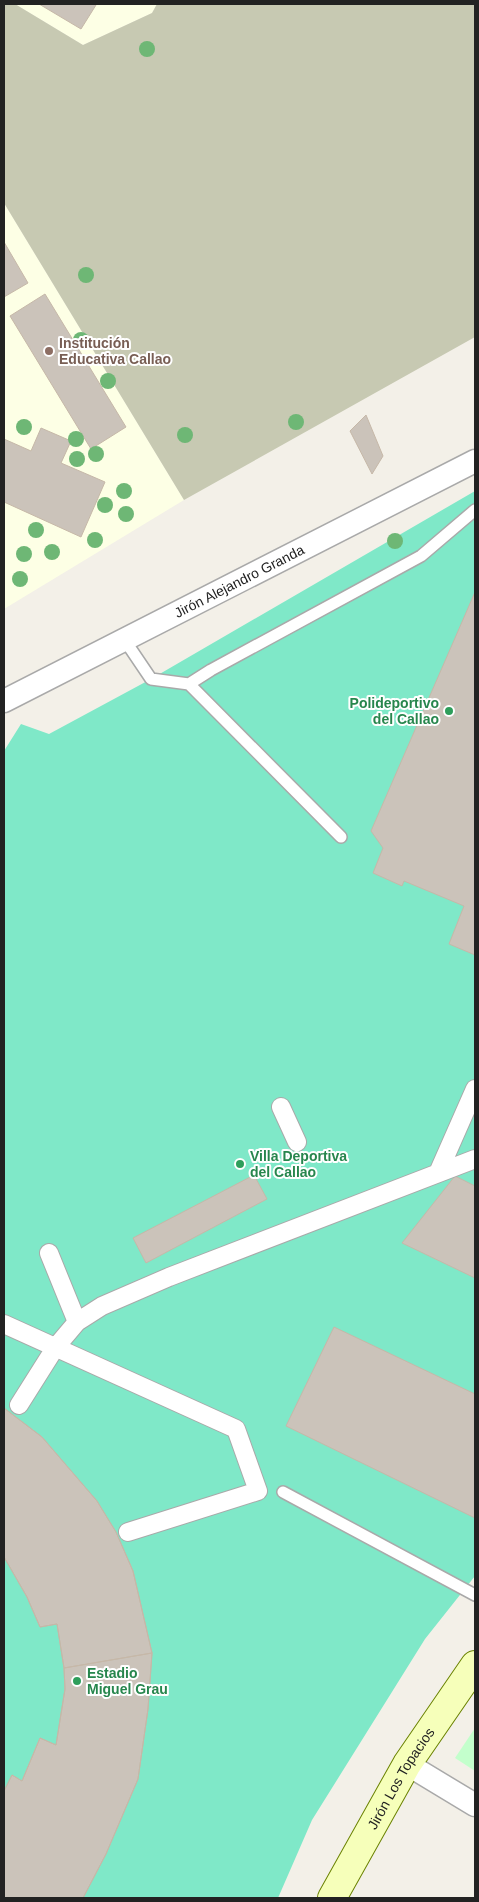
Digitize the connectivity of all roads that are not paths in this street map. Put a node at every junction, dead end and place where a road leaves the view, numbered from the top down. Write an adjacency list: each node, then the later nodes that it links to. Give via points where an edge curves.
1 (475, 461): 3 (street, Jirón Alejandro Granda)
2 (475, 510): 4 (lane, via 421,556)
3 (124, 640): 4 (lane, via 150,679); 5 (street, Jirón Alejandro Granda)
4 (189, 684): 6 (lane)
5 (4, 701)
6 (341, 838)
7 (475, 1089): 11 (street)
8 (281, 1107): 9 (street)
9 (297, 1142)
10 (475, 1160): 11 (street)
11 (438, 1173): 13 (street, via 169,1277 102,1306)
12 (49, 1253): 13 (street)
13 (77, 1322): 15 (street)
14 (4, 1324): 15 (street)
15 (55, 1348): 16 (street); 18 (street, via 236,1429 258,1491)
16 (19, 1405)
17 (283, 1492): 19 (lane)
18 (128, 1532)
19 (475, 1595)
20 (475, 1665): 21 (main road, Jirón Los Topacios)
21 (407, 1764): 22 (street); 23 (main road, Jirón Los Topacios)
22 (475, 1805)
23 (332, 1898)

